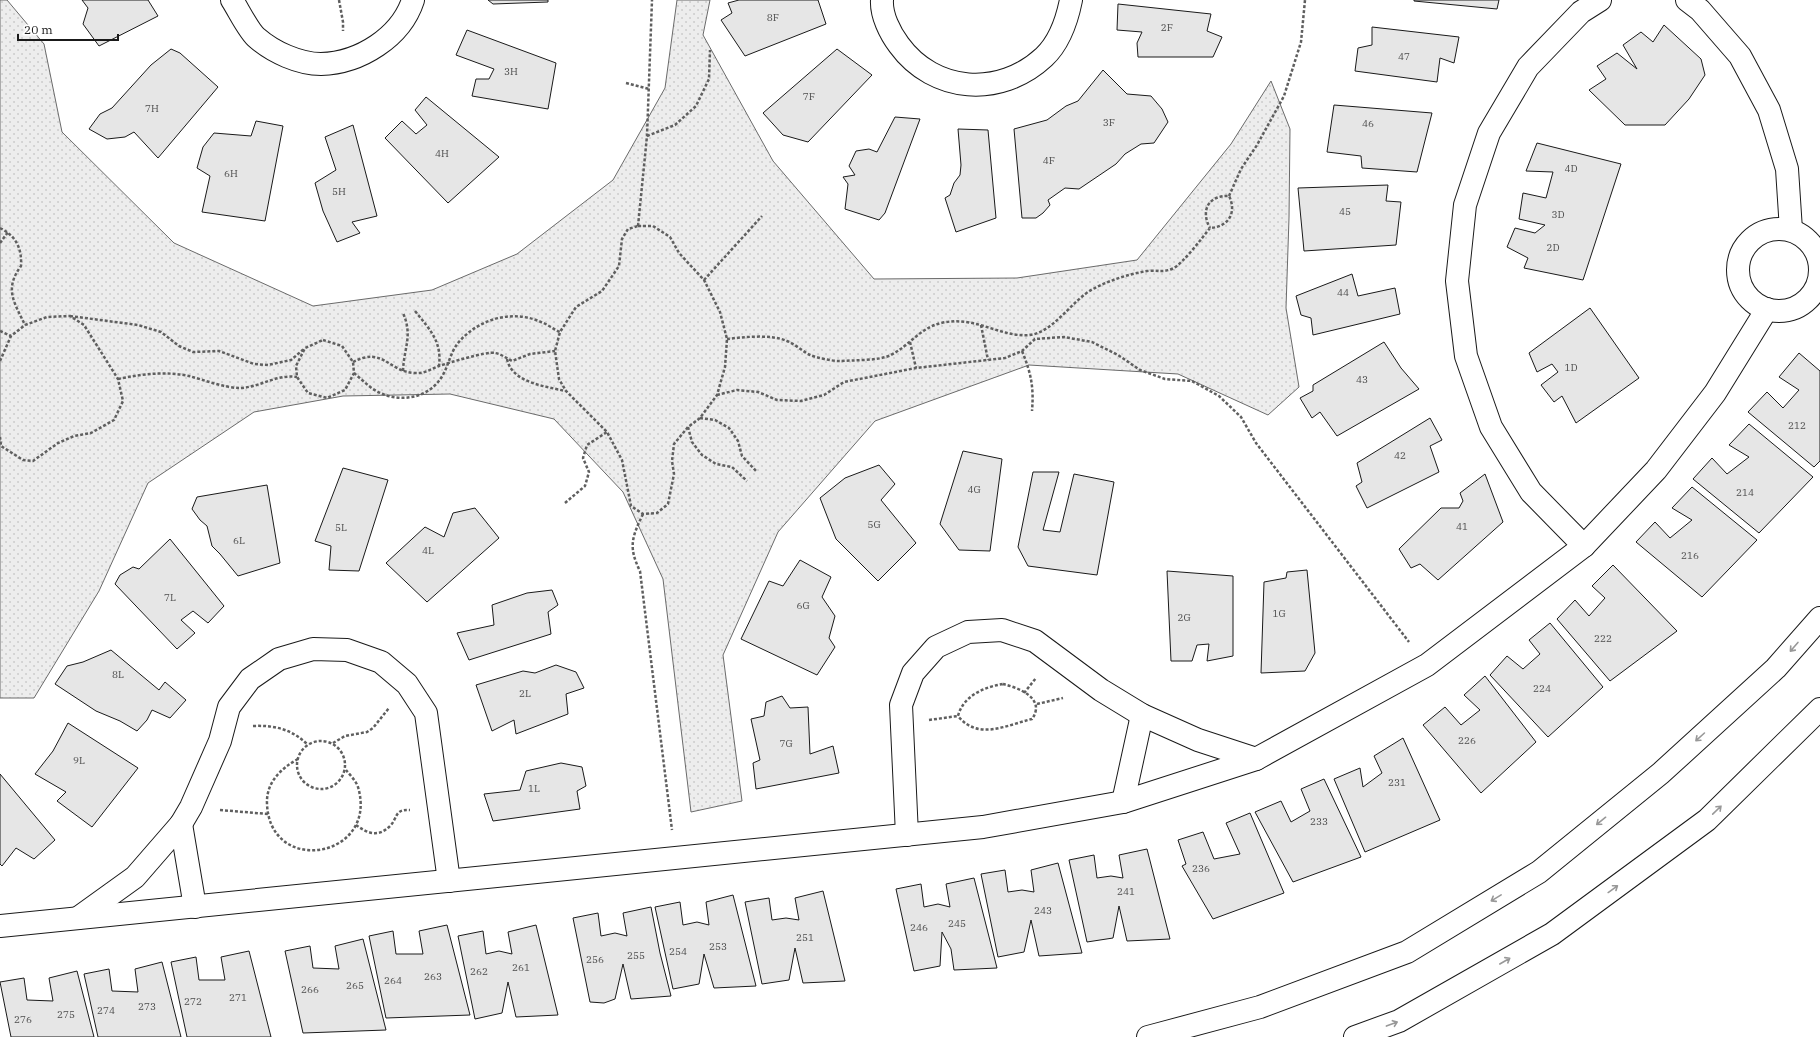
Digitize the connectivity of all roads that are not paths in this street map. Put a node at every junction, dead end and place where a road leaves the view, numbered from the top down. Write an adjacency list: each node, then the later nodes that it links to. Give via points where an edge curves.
1 (232, 0): 2 (street, via 256,38 286,57 321,64 356,58 386,40 409,12)
2 (413, 0)
3 (882, 0): 4 (street, via 881,5 891,34 908,58 933,76 962,85 992,84 1021,74 1045,56 1062,31)
4 (1072, 0)
5 (1600, 0): 11 (street, via 1582,12 1528,67 1489,133 1465,205 1457,281 1466,356 1491,427 1531,492)
6 (1687, 0): 7 (street, via 1700,10 1740,56 1769,110 1787,169)
7 (1791, 230): 8 (street, via 1804,237 1814,249); 10 (street, via 1775,228 1759,233 1747,243 1739,258 1737,274 1742,289 1752,301)
8 (1820, 264): 9 (street)
9 (1814, 301): 10 (street, via 1781,311)
10 (1766, 309): 11 (street, via 1715,393 1656,470)
11 (1584, 546): 15 (street, via 1427,665)
12 (1820, 618): 23 (street, one-way to 23, via 1776,668 1661,773 1539,872 1407,952 1260,1007)
13 (1820, 709): 24 (street, one-way to 13, via 1399,1021 1552,934 1707,820)
14 (1142, 715): 15 (street, via 1198,740); 16 (street); 18 (street, via 1101,690 1036,641 1002,630 968,632 936,647 913,673 901,706)
15 (1256, 759): 16 (street)
16 (1123, 802): 18 (street, via 983,827)
17 (186, 816): 19 (street, via 220,741 230,707 250,679 280,659 313,649 347,650 381,662 407,684 426,713); 20 (street); 21 (street, via 135,877)
18 (907, 835): 19 (street)
19 (449, 881): 20 (street)
20 (195, 907): 21 (street)
21 (78, 918): 22 (street)
22 (0, 926)
23 (1148, 1037)
24 (1355, 1037)

